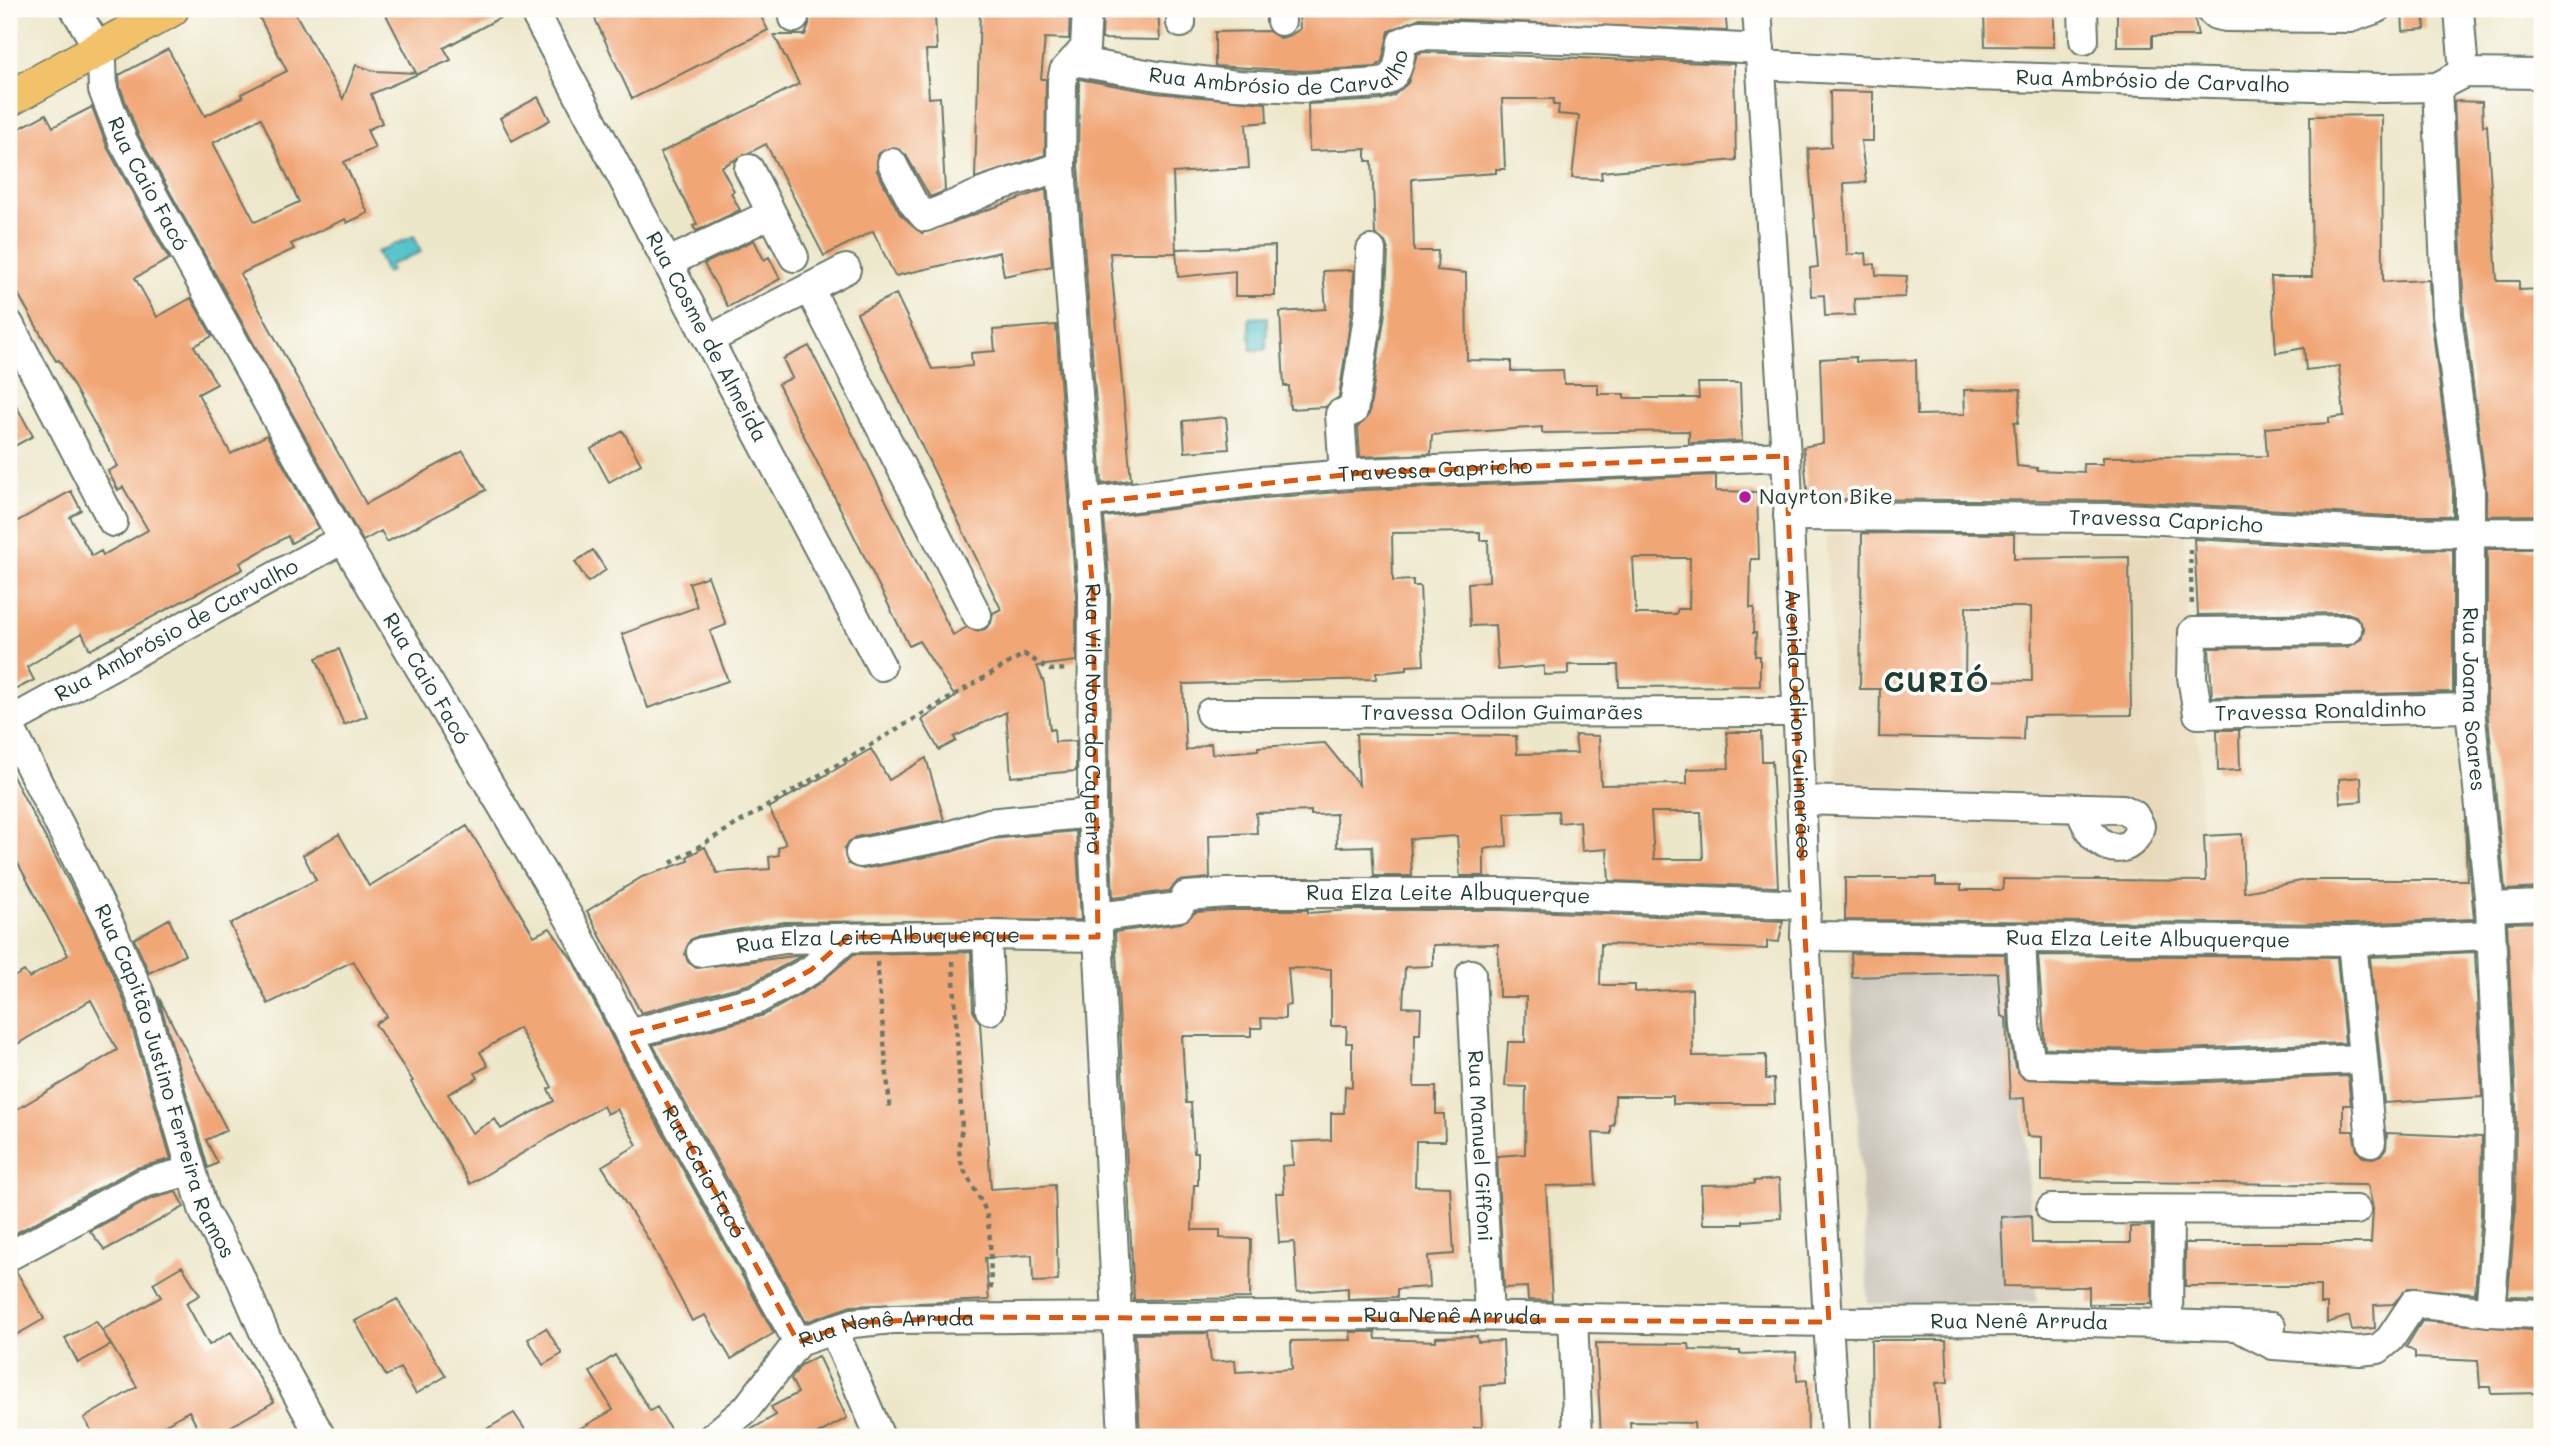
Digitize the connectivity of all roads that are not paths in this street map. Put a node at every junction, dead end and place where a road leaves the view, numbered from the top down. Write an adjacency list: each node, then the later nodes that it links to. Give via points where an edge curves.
1 (75, 9): 11 (street, Rua Caio Facó)
2 (171, 9): 11 (main road)
3 (1087, 9): 13 (street, Rua Vila Nova do Cajueiro, via 1085,47)
4 (1758, 9): 12 (street, Avenida Odilon Guimarães)
5 (2083, 9): 10 (street)
6 (2209, 9): 7 (street, via 2226,17 2336,18)
7 (2376, 9)
8 (2459, 9): 14 (street)
9 (535, 10): 24 (street, Rua Cosme de Almeida)
10 (2084, 40)
11 (98, 48): 17 (main road); 36 (street, Rua Caio Facó, via 103,90 123,141)
12 (1760, 57): 13 (street, Rua Ambrósio de Carvalho, via 1597,40 1420,35 1402,43 1392,79 1303,88 1158,76); 16 (street, Rua Ambrósio de Carvalho, via 1972,76); 29 (street, Avenida Odilon Guimarães)
13 (1073, 61): 19 (street, Rua Vila Nova do Cajueiro, via 1062,80)
14 (2464, 73): 15 (street, Rua Ambrósio de Carvalho); 16 (street, Rua Ambrósio de Carvalho)
15 (2542, 74)
16 (2437, 87): 34 (street, Rua Joana Soares, via 2447,315 2470,490)
17 (9, 99)
18 (892, 163): 19 (street, via 925,217)
19 (1060, 167): 31 (street, Rua Vila Nova do Cajueiro)
20 (749, 169): 21 (street)
21 (771, 214): 23 (street); 24 (street)
22 (1371, 250): 30 (street, via 1369,310 1354,406 1353,411 1340,414)
23 (794, 257)
24 (669, 262): 28 (street, Rua Cosme de Almeida)
25 (846, 270): 26 (street)
26 (809, 288): 28 (street); 37 (street)
27 (9, 324): 33 (street)
28 (710, 339): 39 (street, Rua Cosme de Almeida)
29 (1786, 456): 30 (street, Travessa Capricho); 32 (street, Avenida Odilon Guimarães)
30 (1344, 474): 31 (street, Travessa Capricho)
31 (1084, 503): 46 (street, Rua Vila Nova do Cajueiro, via 1093,592)
32 (1788, 516): 34 (street, Travessa Capricho, via 2126,518 2375,532); 41 (street, Avenida Odilon Guimarães)
33 (113, 522)
34 (2469, 531): 35 (street, Travessa Capricho); 40 (street, Rua Joana Soares)
35 (2542, 531)
36 (343, 539): 43 (street, Rua Ambrósio de Carvalho); 61 (street, Rua Caio Facó, via 572,923)
37 (977, 615)
38 (2347, 630): 40 (street, Travessa Ronaldinho, via 2193,632 2192,677 2198,714)
39 (881, 666)
40 (2470, 708): 50 (street, Rua Joana Soares)
41 (1796, 712): 42 (street, Travessa Odilon Guimarães); 44 (street, Avenida Odilon Guimarães)
42 (1210, 713)
43 (9, 723): 64 (street, Rua Capitão Justino Ferreira Ramos, via 140,994)
44 (1801, 800): 45 (street); 48 (street, Avenida Odilon Guimarães)
45 (2080, 808)
46 (1093, 813): 47 (street, via 989,823); 51 (street, Rua Vila Nova do Cajueiro)
47 (860, 853)
48 (1806, 905): 51 (street, Rua Elza Leite Albuquerque, via 1502,893 1228,893 1186,896 1180,907); 54 (street, Avenida Odilon Guimarães)
49 (2542, 905): 50 (street)
50 (2490, 907): 53 (street, Rua Joana Soares)
51 (1098, 927): 52 (street, Rua Elza Leite Albuquerque); 71 (street, Rua Vila Nova do Cajueiro)
52 (987, 935): 55 (street, Rua Elza Leite Albuquerque); 60 (street)
53 (2491, 935): 57 (street, Rua Elza Leite Albuquerque); 69 (street, Rua Joana Soares, via 2499,1104 2498,1215)
54 (1805, 936): 56 (street, Rua Elza Leite Albuquerque); 74 (street, Avenida Odilon Guimarães)
55 (862, 937): 58 (street, Rua Elza Leite Albuquerque, via 785,939); 61 (street, via 756,1000)
56 (2021, 937): 57 (street, Rua Elza Leite Albuquerque); 62 (street, via 2031,1064 2156,1067)
57 (2352, 941): 62 (street)
58 (701, 953)
59 (1471, 974): 72 (street, Rua Manuel Giffoni)
60 (990, 1010)
61 (629, 1034): 79 (street, Rua Caio Facó)
62 (2362, 1059): 63 (street)
63 (2371, 1142)
64 (191, 1171): 68 (street, via 144,1183); 80 (street, Rua Capitão Justino Ferreira Ramos, via 204,1212)
65 (2051, 1209): 66 (street)
66 (2169, 1210): 67 (street); 75 (street)
67 (2356, 1210)
68 (9, 1256)
69 (2490, 1312): 70 (street, Rua Nenê Arruda); 76 (street, Rua Nenê Arruda, via 2414,1303 2390,1339 2378,1349 2360,1351 2273,1345)
70 (2542, 1314)
71 (1116, 1316): 72 (street, Rua Nenê Arruda); 78 (street, Rua Nenê Arruda, via 893,1319); 83 (street, Rua Vila Nova do Cajueiro)
72 (1489, 1316): 73 (street, Rua Nenê Arruda)
73 (1573, 1317): 74 (street, Rua Nenê Arruda); 84 (street)
74 (1829, 1322): 75 (street, Rua Nenê Arruda); 85 (street, Avenida Odilon Guimarães)
75 (2168, 1323): 76 (street, Rua Nenê Arruda)
76 (2239, 1326): 77 (street, Rua Nenê Arruda)
77 (2271, 1327)
78 (833, 1329): 79 (street, Rua Nenê Arruda); 82 (street)
79 (798, 1342): 81 (street, Rua Nenê Arruda, via 746,1409)
80 (321, 1437)
81 (713, 1437)
82 (880, 1437)
83 (1123, 1437)
84 (1578, 1437)
85 (1835, 1437)

